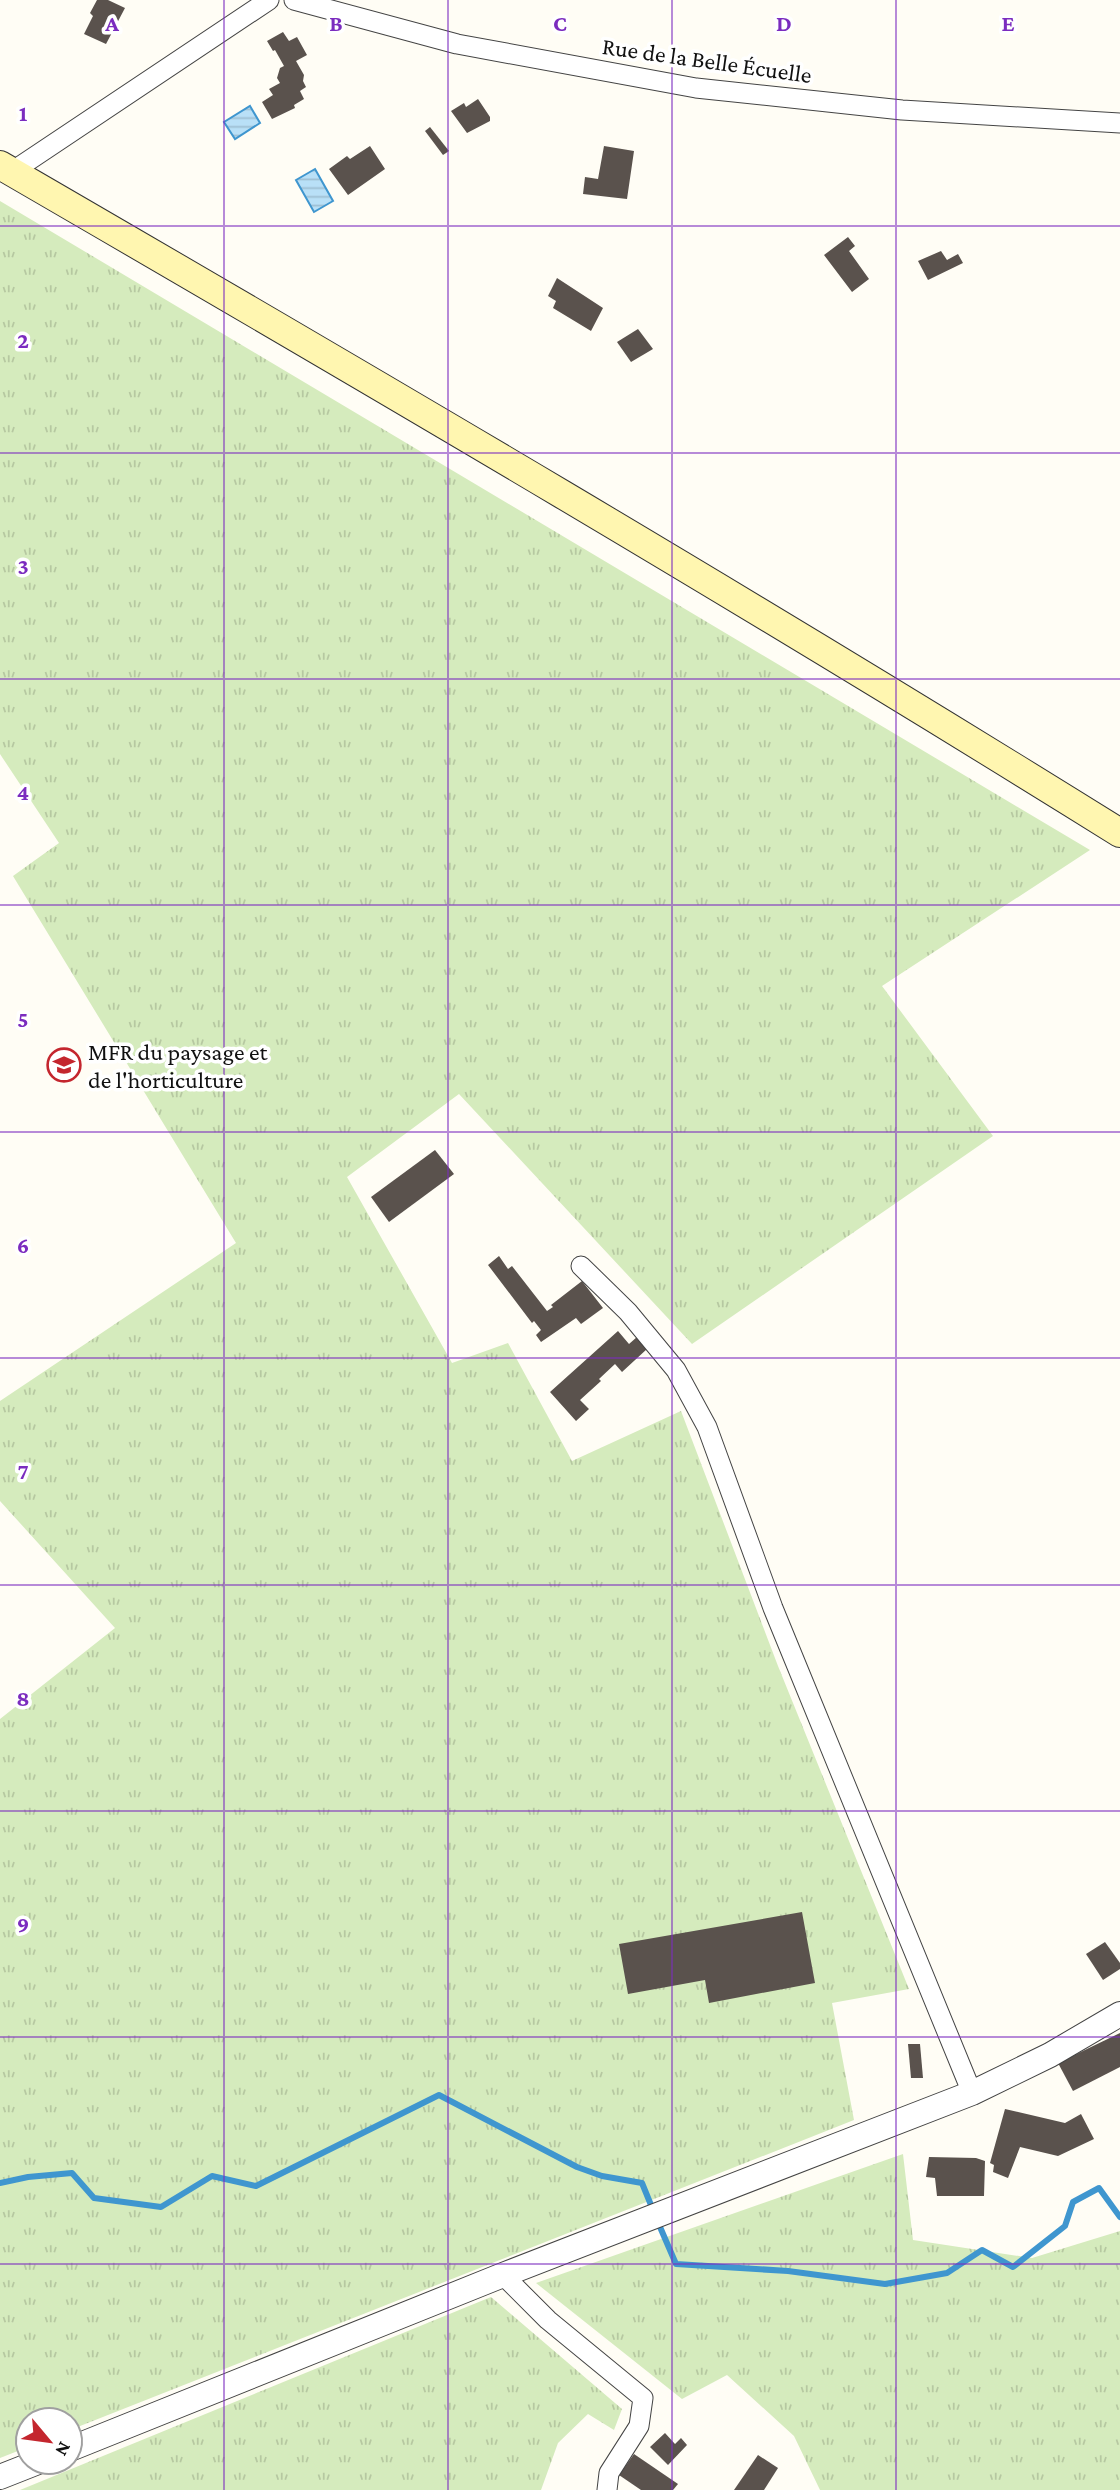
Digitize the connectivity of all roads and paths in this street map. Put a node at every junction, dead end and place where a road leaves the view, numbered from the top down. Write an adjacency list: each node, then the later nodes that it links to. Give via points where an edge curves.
1 (269, 0): 4 (street, via 22,165)
2 (295, 0): 3 (street, Rue de la Belle Écuelle, via 457,44 696,88 902,110)
3 (1120, 123)
4 (7, 169): 5 (main road, via 572,499)
5 (1120, 833)
6 (581, 1266): 8 (street, via 628,1312 676,1370 707,1427 773,1608)
7 (1120, 2014): 8 (street)
8 (972, 2093): 9 (street)
9 (503, 2274): 10 (street); 11 (street, via 548,2320 643,2398 639,2426 609,2473)
10 (84, 2443)
11 (607, 2490)

